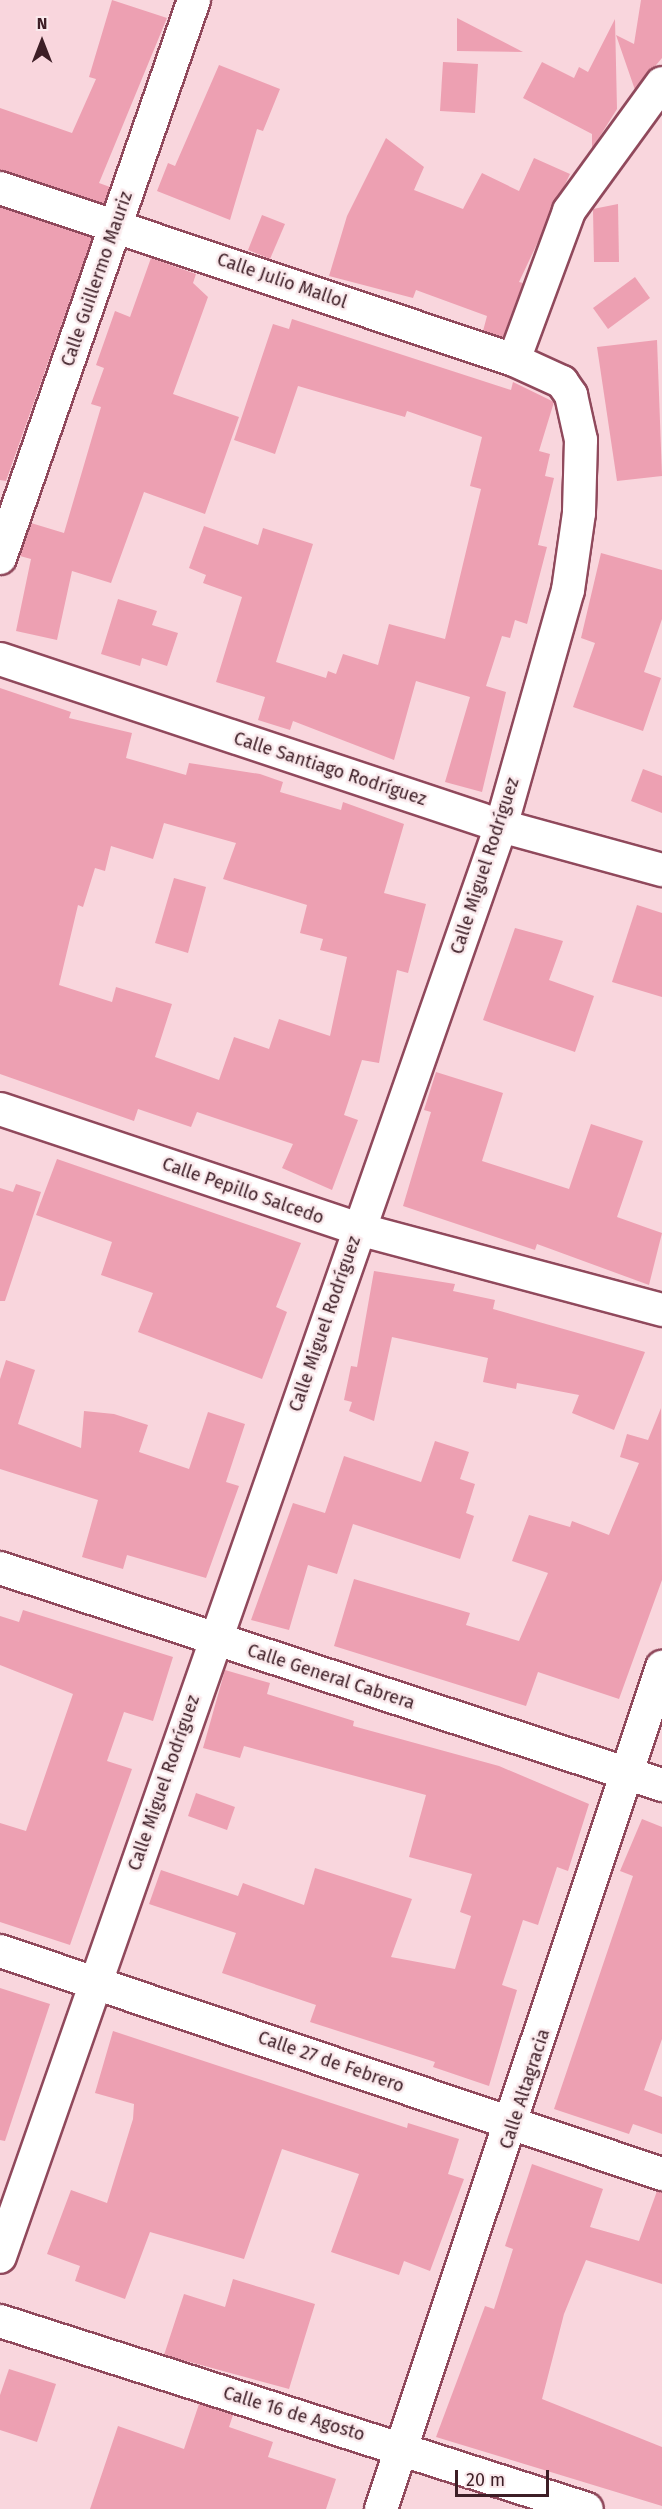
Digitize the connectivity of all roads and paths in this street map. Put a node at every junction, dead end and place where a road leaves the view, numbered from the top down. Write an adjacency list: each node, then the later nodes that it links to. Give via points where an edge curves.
1 (194, 0): 4 (street, Calle Guillermo Mauriz)
2 (662, 83): 5 (street, via 569,211)
3 (0, 188): 4 (street, Calle Julio Mallol)
4 (116, 225): 5 (street, Calle Julio Mallol); 7 (street, Calle Guillermo Mauriz)
5 (514, 360): 6 (street, Calle Julio Mallol)
6 (562, 382): 9 (street, Calle Miguel Rodríguez, via 571,395 580,440 574,549)
7 (0, 558)
8 (0, 659): 9 (street, Calle Santiago Rodríguez)
9 (501, 826): 10 (street, Calle Santiago Rodríguez); 12 (street, Calle Miguel Rodríguez)
10 (662, 870)
11 (0, 1109): 12 (street, Calle Pepillo Salcedo)
12 (358, 1229): 13 (street, Calle Pepillo Salcedo); 15 (street, Calle Miguel Rodríguez)
13 (662, 1310)
14 (0, 1568): 15 (street, Calle General Cabrera)
15 (214, 1639): 17 (street, Calle General Cabrera); 20 (street, Calle Miguel Rodríguez)
16 (662, 1667): 17 (street, Calle Altagracia)
17 (627, 1774): 18 (street, Calle General Cabrera); 21 (street, Calle Altagracia)
18 (662, 1785)
19 (0, 1951): 20 (street, Calle 27 de Febrero)
20 (95, 1982): 21 (street, Calle 27 de Febrero); 23 (street, Calle Miguel Rodríguez)
21 (514, 2124): 22 (street, Calle 27 de Febrero); 25 (street, Calle Altagracia)
22 (662, 2174)
23 (0, 2257)
24 (0, 2321): 25 (street, Calle 16 de Agosto)
25 (403, 2448): 26 (street, Calle Altagracia); 27 (street, Calle 16 de Agosto)
26 (381, 2509)
27 (587, 2509)

